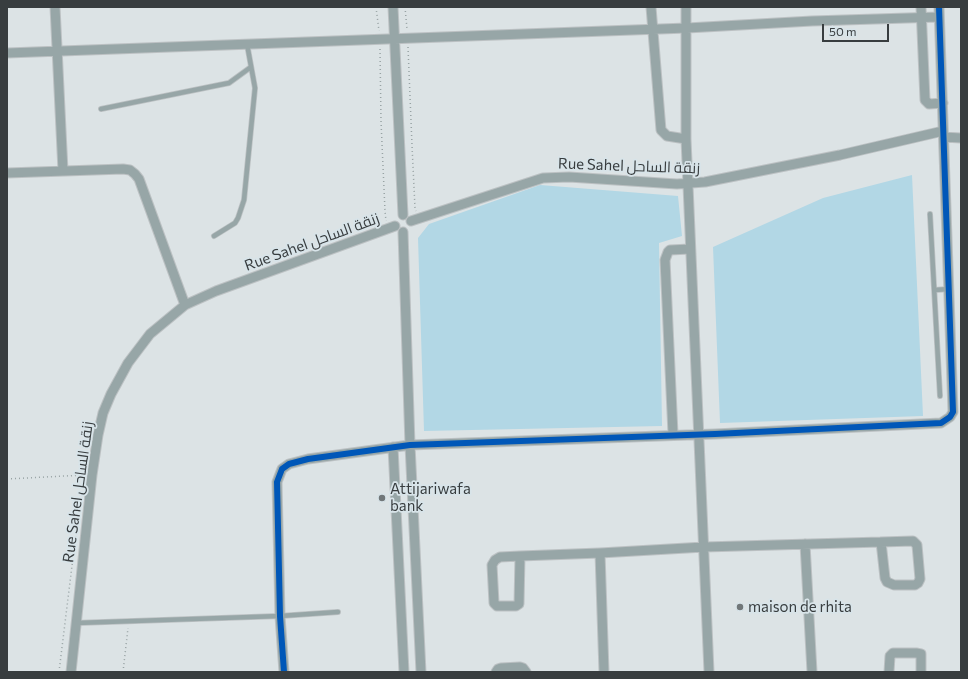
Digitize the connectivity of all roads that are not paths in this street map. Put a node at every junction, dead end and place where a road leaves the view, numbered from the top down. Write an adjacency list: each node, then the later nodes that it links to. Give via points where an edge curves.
1 (55, 7): 13 (street)
2 (393, 7): 11 (street)
3 (650, 7): 10 (street)
4 (686, 7): 9 (street)
5 (921, 7): 8 (street)
6 (939, 7): 7 (street)
7 (939, 17): 8 (street); 16 (street)
8 (921, 18): 9 (street); 16 (street, via 925,100 929,104)
9 (687, 28): 10 (street); 20 (street)
10 (652, 29): 11 (street); 20 (street, via 660,130 667,136)
11 (394, 39): 12 (street); 25 (street)
12 (247, 44): 13 (street); 15 (lane)
13 (58, 51): 14 (street); 21 (street)
14 (7, 53)
15 (251, 66): 17 (lane, via 228,83); 29 (lane, via 255,88 244,200 235,223)
16 (942, 103): 18 (street)
17 (101, 109)
18 (944, 134): 19 (street, Rue Sahel زنقة الساحل); 23 (street, Rue Sahel زنقة الساحل); 31 (street)
19 (961, 138)
20 (686, 139): 23 (street)
21 (63, 171): 22 (street); 33 (street, via 123,169 135,174)
22 (7, 173)
23 (688, 184): 26 (street, Rue Sahel زنقة الساحل, via 569,177 543,178); 30 (street)
24 (930, 214): 32 (lane)
25 (402, 215): 26 (street); 27 (street, via 395,220)
26 (415, 219): 28 (street)
27 (391, 228): 28 (street); 33 (street, Rue Sahel زنقة الساحل)
28 (404, 232): 37 (street)
29 (214, 236)
30 (690, 249): 35 (street, via 670,250 665,260); 36 (street)
31 (949, 288): 32 (lane); 36 (street, via 953,412 942,423)
32 (935, 290): 34 (lane)
33 (185, 305): 46 (street, Rue Sahel زنقة الساحل, via 150,334 128,363 103,412 92,475)
34 (940, 396)
35 (673, 434): 36 (street); 37 (street)
36 (699, 434): 41 (street)
37 (410, 445): 38 (street); 50 (street)
38 (393, 447): 45 (street, via 308,459 289,464 282,469 277,482); 49 (street)
39 (880, 542): 39 (street, via 887,582 894,585 918,583 920,579 916,543); 40 (street)
40 (805, 544): 41 (street); 55 (street)
41 (704, 547): 42 (street); 54 (street)
42 (600, 553): 43 (street); 53 (street)
43 (520, 556): 43 (street, via 500,557 493,562 494,603 497,606 519,604)
44 (338, 612): 45 (lane)
45 (280, 616): 46 (lane); 48 (street)
46 (76, 623): 47 (street, Rue Sahel زنقة الساحل)
47 (71, 672)
48 (284, 672)
49 (404, 672)
50 (421, 672)
51 (496, 672): 52 (street, via 501,668 520,667)
52 (526, 672)
53 (604, 672)
54 (709, 672)
55 (812, 672)
56 (889, 672): 57 (street, via 893,652 921,654)
57 (921, 672)

